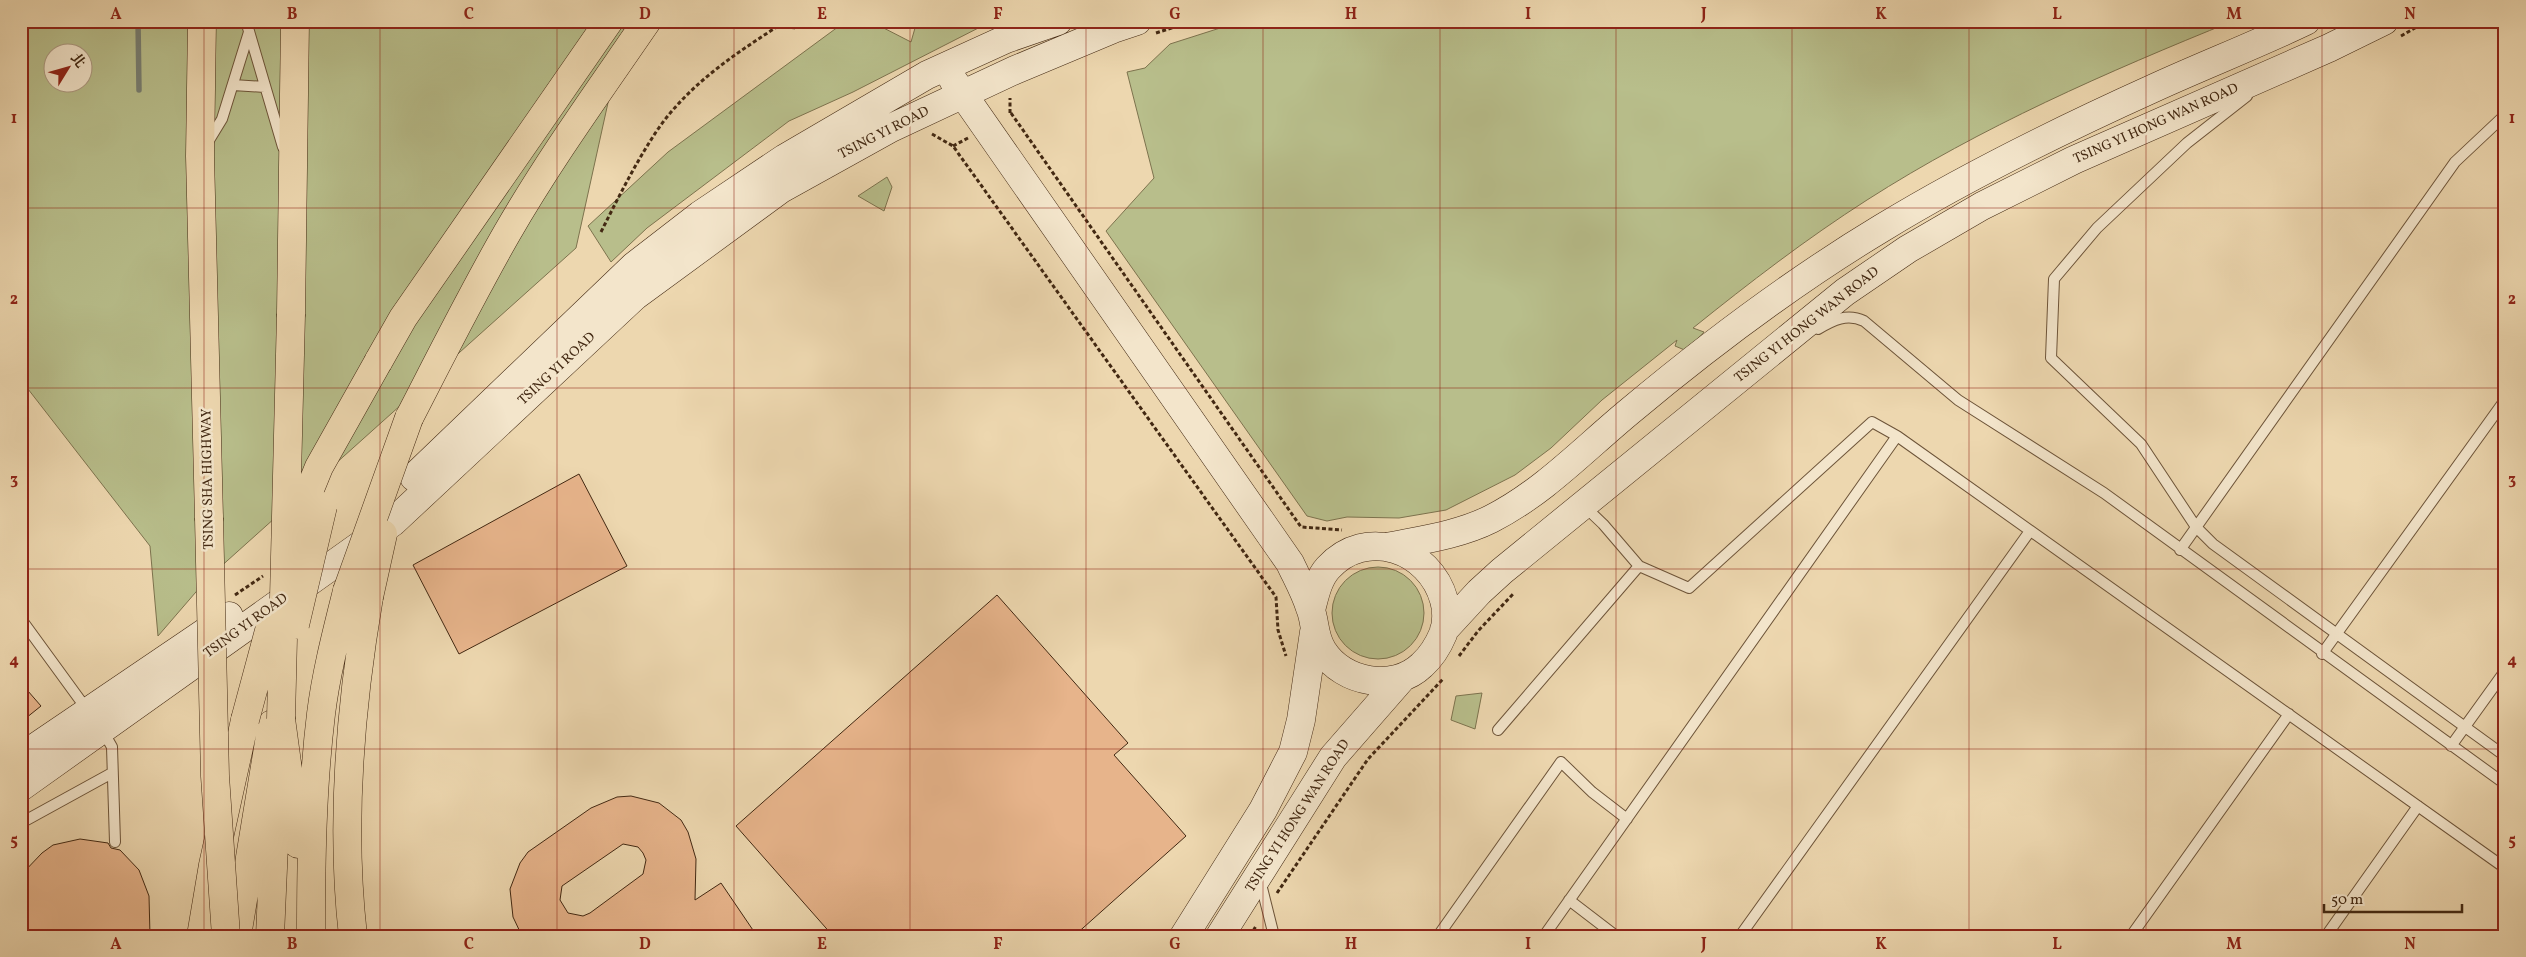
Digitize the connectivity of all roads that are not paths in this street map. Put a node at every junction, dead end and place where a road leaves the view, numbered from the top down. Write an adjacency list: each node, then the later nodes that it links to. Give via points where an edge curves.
1 (202, 21): 18 (highway, TSING SHA HIGHWAY)
2 (246, 21): 11 (lane)
3 (253, 21): 11 (lane)
4 (295, 21): 19 (highway)
5 (609, 21): 21 (highway, via 403,318)
6 (646, 21): 23 (highway, via 553,158 507,233)
7 (1058, 21): 13 (street, TSING YI ROAD, via 1006,39)
8 (1137, 21): 16 (street, TSING YI ROAD)
9 (2306, 21): 28 (street, via 2062,130 1881,229 1746,320 1515,506 1488,521)
10 (2384, 21): 12 (street, TSING YI HONG WAN ROAD)
11 (249, 32): 14 (lane); 15 (lane)
12 (2302, 60): 20 (street, TSING YI HONG WAN ROAD, via 2074,160 1982,206 1908,249 1845,292); 26 (lane, via 2231,108 2187,143 2097,228 2054,279 2052,358 2141,444)
13 (945, 69): 16 (street); 42 (street, TSING YI ROAD, via 785,158 634,266 366,523)
14 (232, 85): 15 (lane); 18 (lane, via 222,119)
15 (265, 86): 19 (lane)
16 (962, 95): 30 (street); 42 (street, TSING YI ROAD, via 872,137 781,189 635,296 393,522)
17 (2505, 115): 26 (lane, via 2455,162)
18 (200, 156): 49 (highway, TSING SHA HIGHWAY, bridge)
19 (294, 190): 41 (highway, bridge)
20 (1783, 342): 25 (street, TSING YI HONG WAN ROAD); 29 (lane, via 1813,332 1834,320 1854,316 1864,321 1958,400 2104,493)
21 (378, 362): 60 (highway, bridge, via 319,467 308,494 245,720); 62 (highway, bridge, via 323,504 272,724)
22 (2505, 400): 36 (lane)
23 (409, 418): 64 (highway, bridge, via 347,591 326,680 312,816); 65 (highway, bridge, via 369,597 356,689 347,807)
24 (1897, 436): 27 (lane); 31 (lane, via 1872,422 1689,588); 53 (lane)
25 (1582, 504): 31 (lane); 35 (street, TSING YI HONG WAN ROAD, via 1496,576)
26 (2196, 527): 29 (lane); 36 (lane, via 2212,544)
27 (2030, 530): 40 (lane); 72 (lane)
28 (1387, 547): 32 (street, via 1365,548 1344,556); 35 (street, via 1409,554 1427,567 1436,579 1446,608)
29 (2180, 550): 37 (lane)
30 (1290, 563): 32 (street); 34 (street)
31 (1640, 566): 44 (lane)
32 (1328, 568): 34 (street, via 1316,588)
33 (21, 619): 42 (lane)
34 (1312, 621): 39 (street, via 1323,652 1338,668 1358,678 1380,682); 66 (street, via 1301,720 1293,752 1263,810)
35 (1444, 630): 39 (street, via 1436,650 1421,667)
36 (2336, 635): 37 (lane); 43 (lane)
37 (2322, 654): 45 (lane)
38 (2505, 671): 43 (lane)
39 (1402, 678): 57 (street, TSING YI HONG WAN ROAD, via 1333,757)
40 (2289, 714): 52 (lane); 73 (lane)
41 (281, 719): 63 (highway); 64 (highway)
42 (95, 720): 47 (street, TSING YI ROAD); 48 (lane, via 112,747); 51 (street, TSING YI ROAD)
43 (2465, 727): 45 (lane); 46 (lane)
44 (1498, 730)
45 (2451, 746): 50 (lane)
46 (2505, 756)
47 (21, 758)
48 (112, 773): 54 (lane); 55 (lane)
49 (215, 776): 59 (highway, bridge); 61 (highway, TSING SHA HIGHWAY, bridge)
50 (2505, 784)
51 (21, 787)
52 (2418, 806): 56 (lane); 74 (lane)
53 (1627, 819): 58 (lane); 69 (lane, via 1561,762)
54 (21, 823)
55 (114, 842)
56 (2505, 868)
57 (1259, 876): 67 (street, TSING YI HONG WAN ROAD); 68 (lane)
58 (1569, 900): 70 (lane); 71 (lane)
59 (195, 936)
60 (201, 936)
61 (226, 936)
62 (237, 936)
63 (270, 936)
64 (310, 936)
65 (353, 936)
66 (1184, 936)
67 (1220, 936)
68 (1274, 936)
69 (1438, 936)
70 (1544, 936)
71 (1616, 936)
72 (1740, 936)
73 (2131, 936)
74 (2326, 936)

